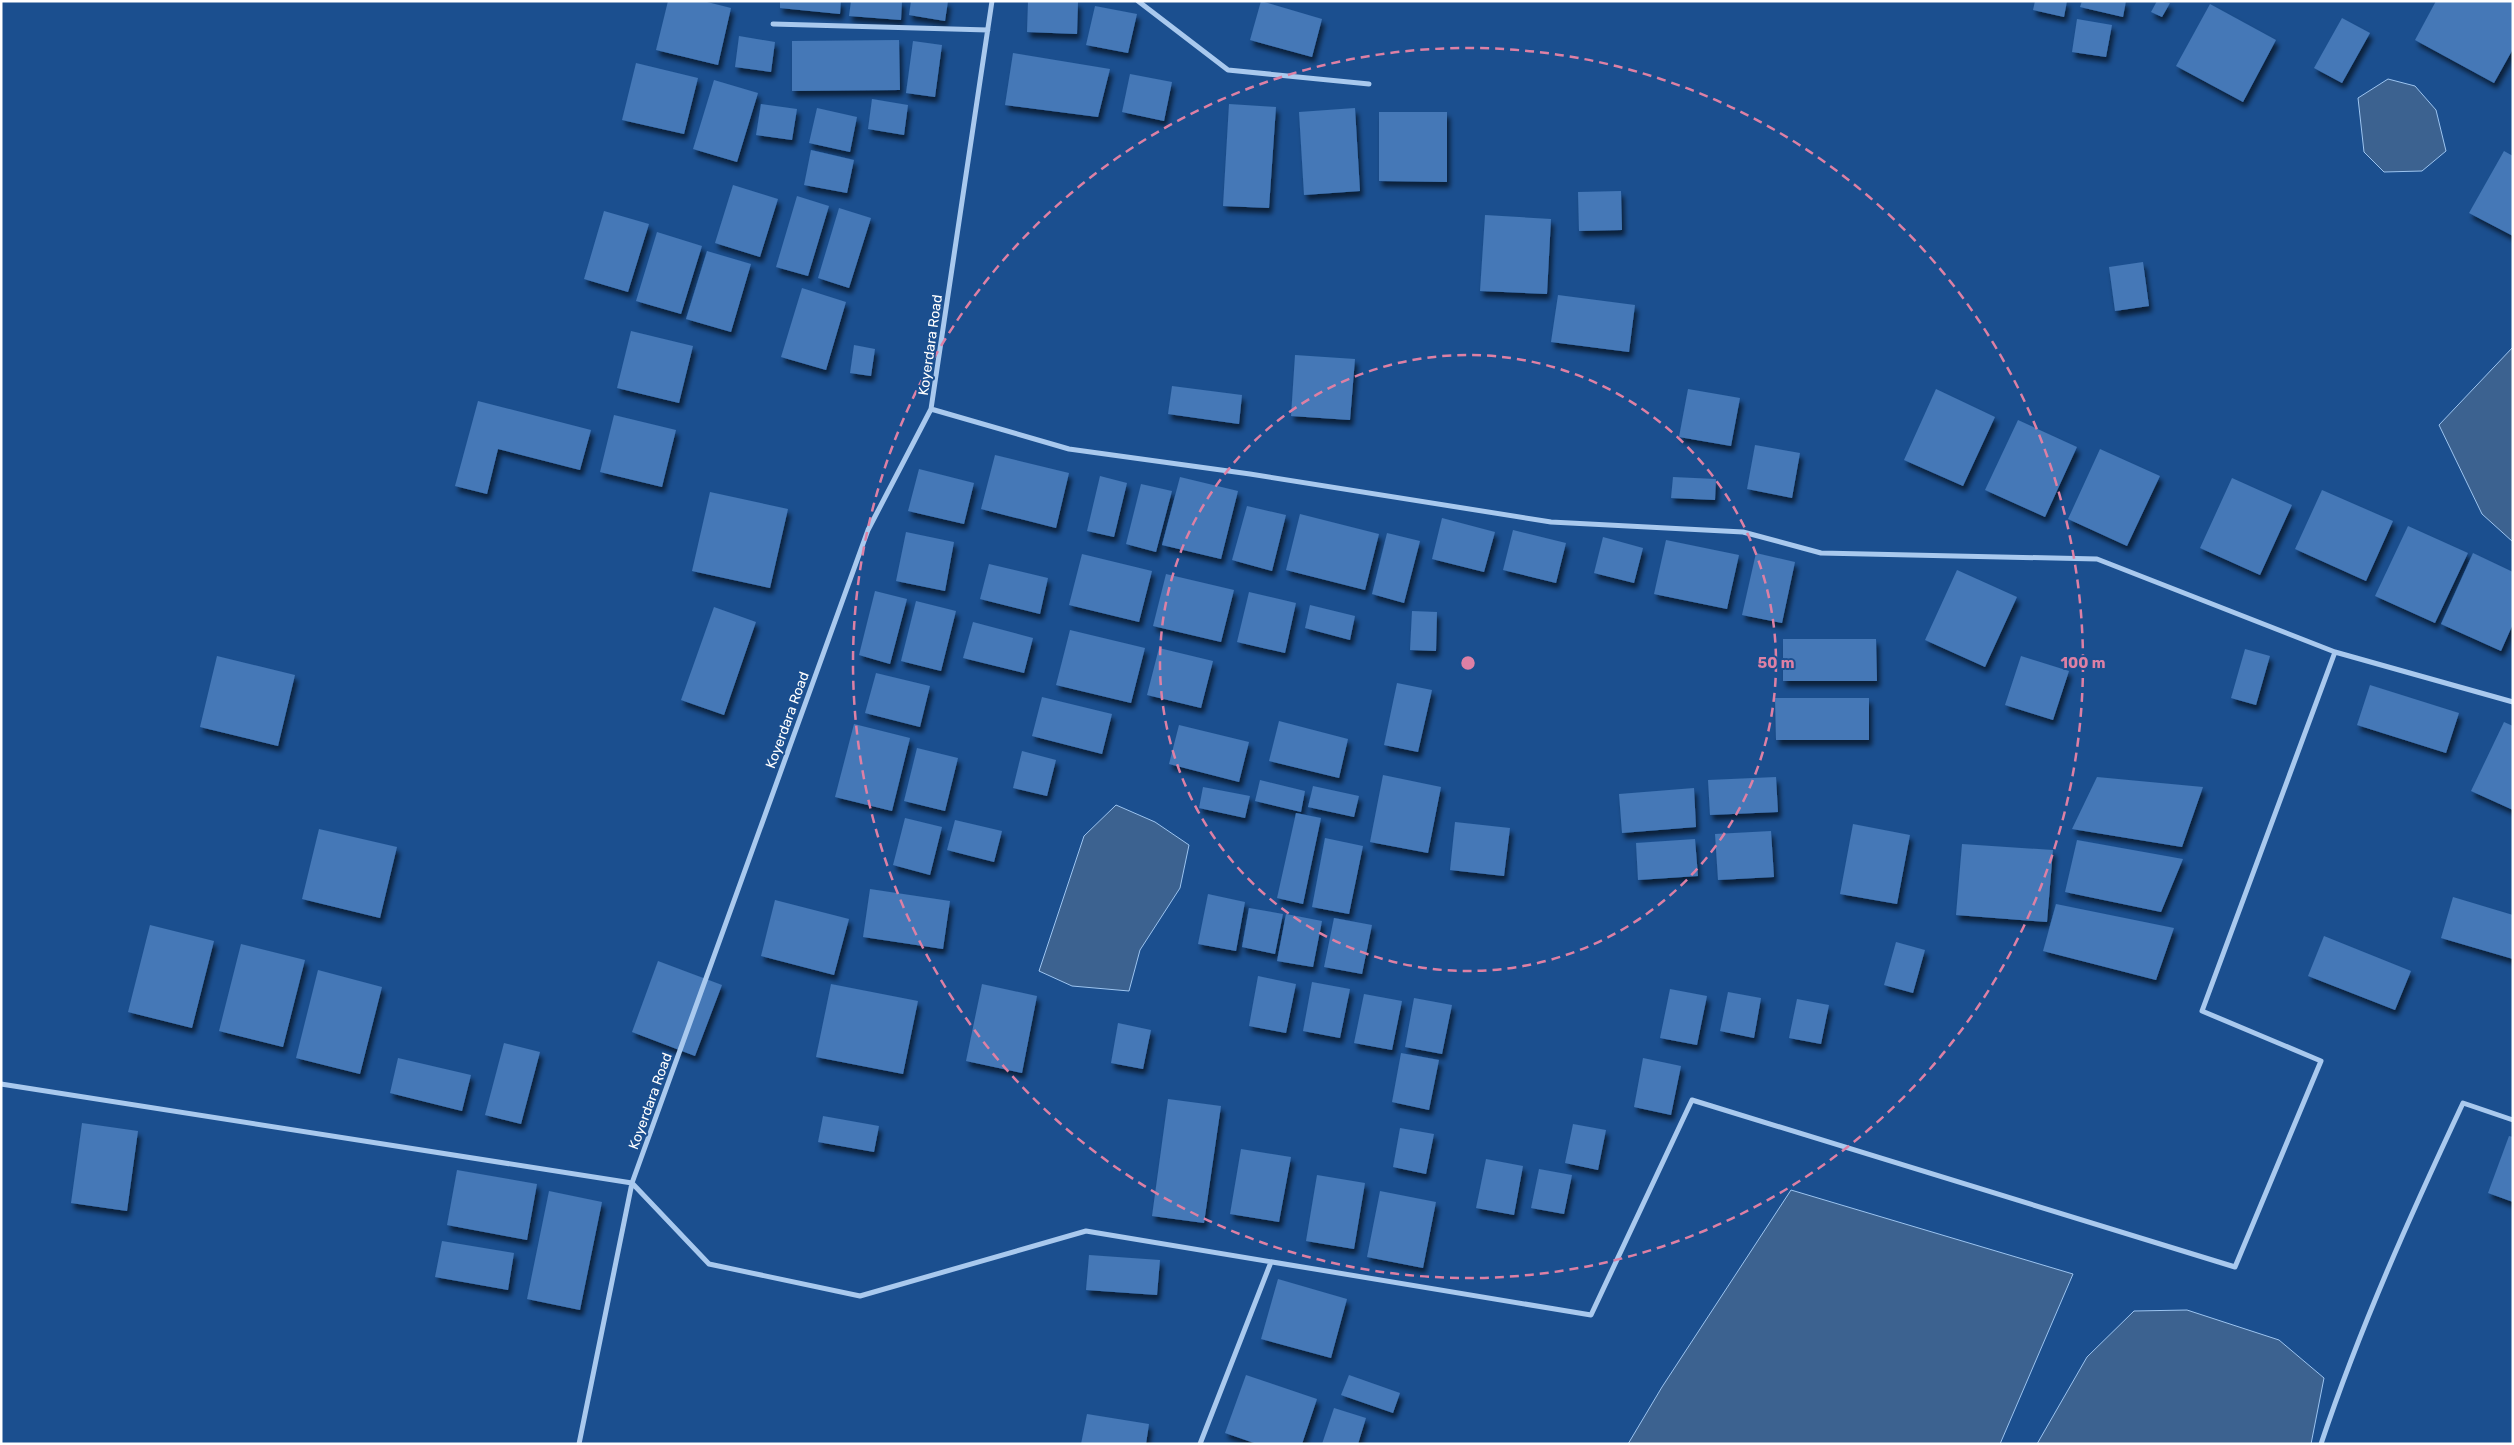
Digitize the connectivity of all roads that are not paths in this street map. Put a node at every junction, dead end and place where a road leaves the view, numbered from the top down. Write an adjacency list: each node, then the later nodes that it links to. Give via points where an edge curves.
1 (992, 1): 4 (street, Koyerdara Road)
2 (1138, 1): 5 (street, via 1228,70)
3 (773, 24): 4 (street)
4 (988, 30): 6 (street, Koyerdara Road)
5 (1368, 84)
6 (932, 409): 7 (street, via 1069,449 1551,522 1742,532 1821,553 2097,559); 11 (street, Koyerdara Road, via 868,530)
7 (2335, 652): 8 (street); 12 (street, via 2202,1011 2322,1061 2235,1267 1692,1100 1591,1315)
8 (2513, 702)
9 (1, 1084): 11 (street)
10 (2513, 1120): 15 (street, via 2463,1103 2416,1204)
11 (632, 1183): 12 (street, via 709,1264 860,1296 1086,1231); 13 (street, Koyerdara Road)
12 (1271, 1262): 14 (street)
13 (579, 1444)
14 (1200, 1444)
15 (2321, 1444)

